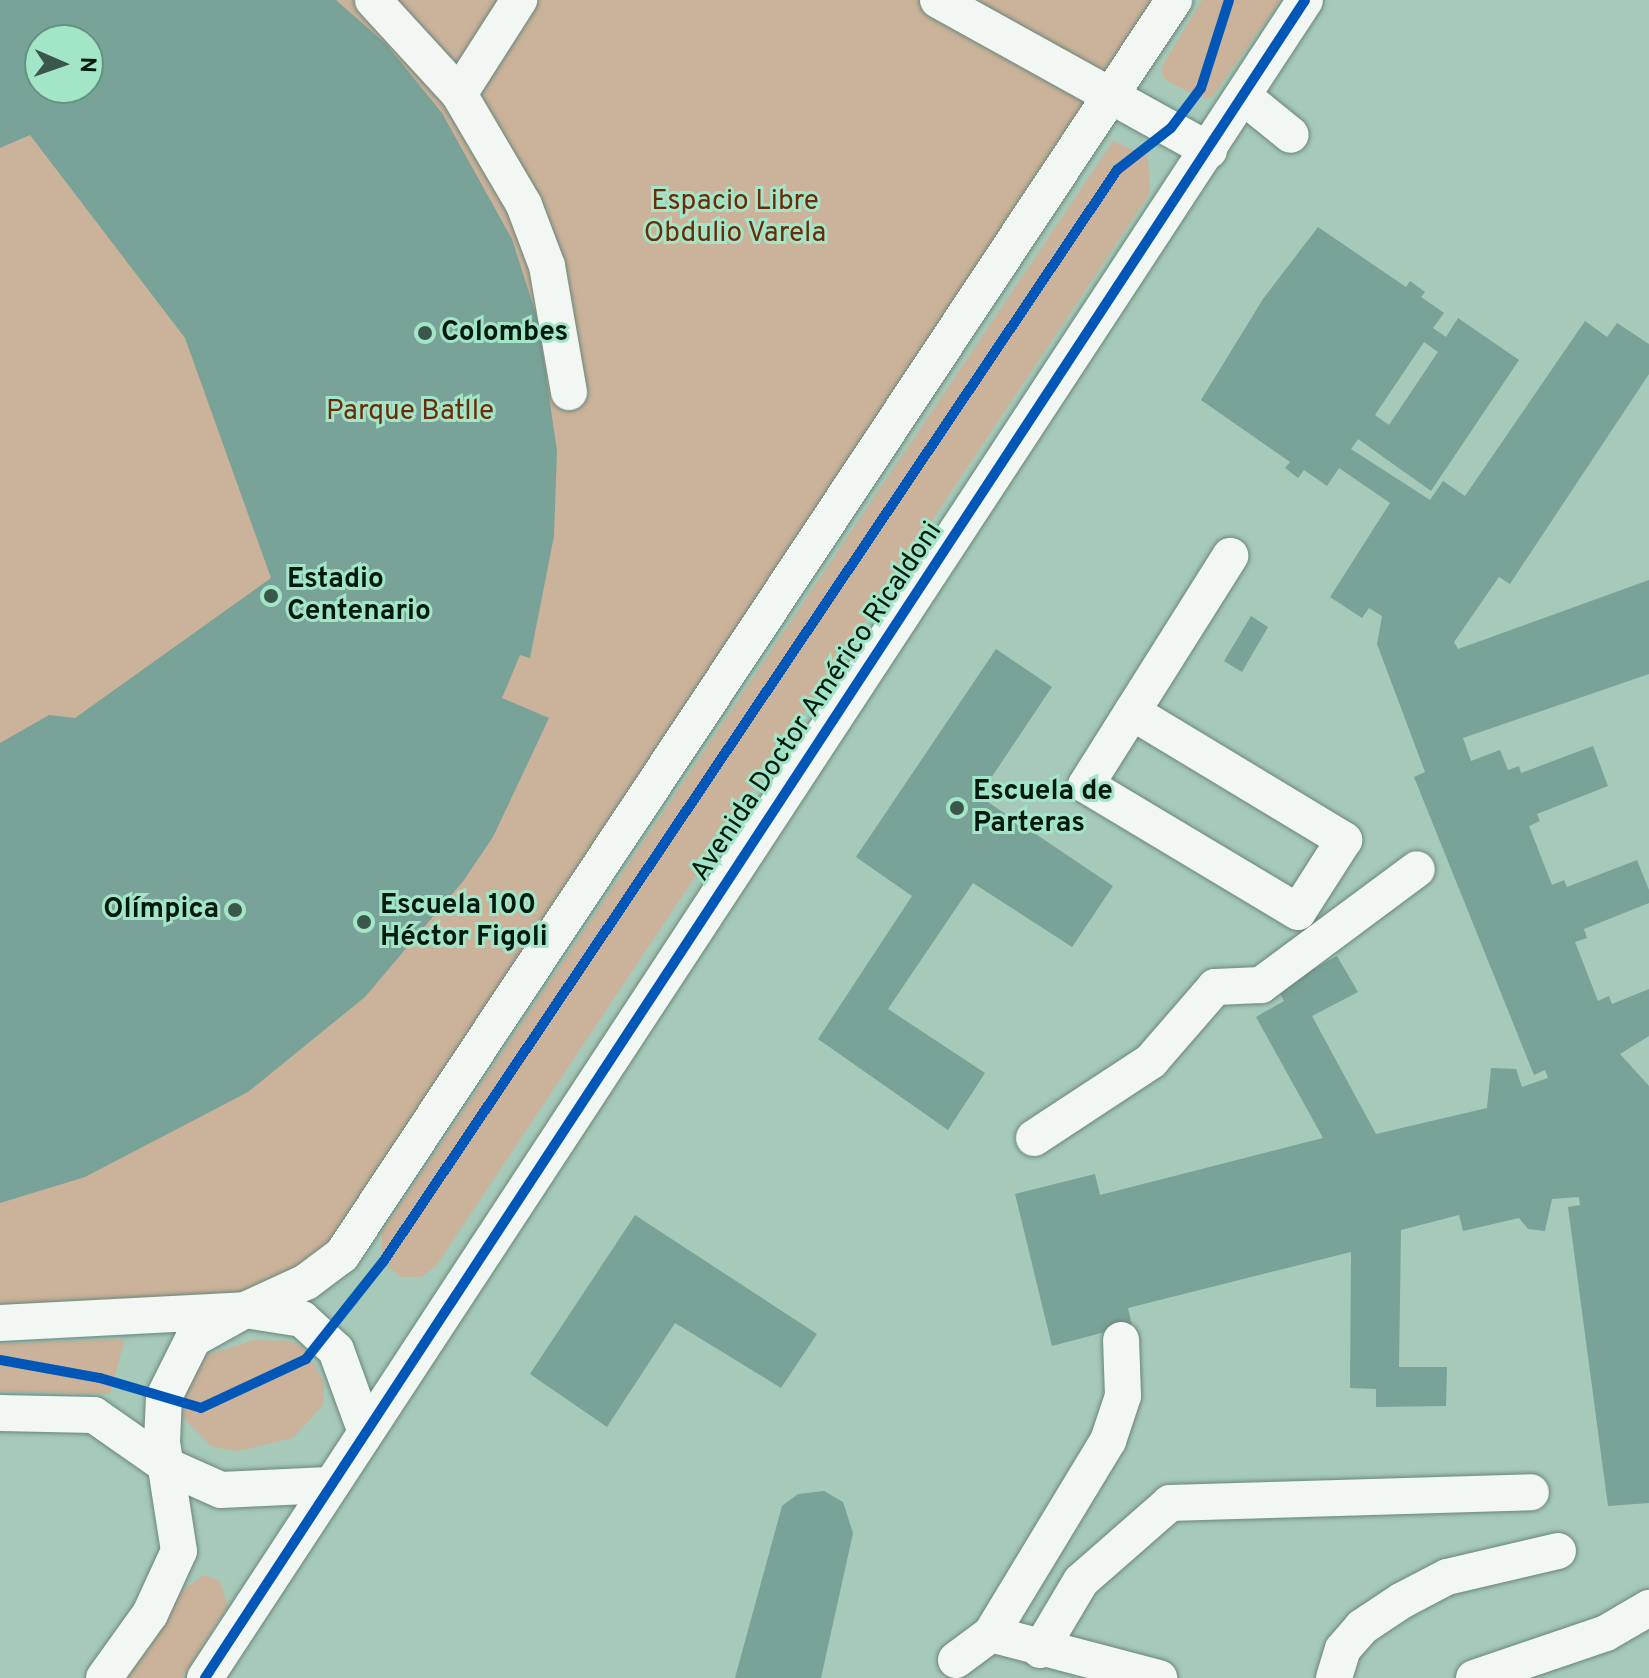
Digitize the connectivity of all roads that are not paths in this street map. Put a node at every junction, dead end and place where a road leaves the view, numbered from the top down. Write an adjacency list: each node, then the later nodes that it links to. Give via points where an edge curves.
1 (373, 0): 7 (street)
2 (519, 0): 7 (street)
3 (938, 0): 6 (street)
4 (1174, 0): 6 (street)
5 (1305, 0): 8 (street, Avenida Doctor Américo Ricaldoni)
6 (1113, 92): 10 (street); 16 (street, via 378,1207 342,1255 306,1282)
7 (459, 94): 11 (street, via 495,148 542,254)
8 (1244, 97): 9 (street); 10 (street, Avenida Doctor Américo Ricaldoni)
9 (1291, 135)
10 (1209, 150): 20 (street, Avenida Doctor Américo Ricaldoni)
11 (569, 392)
12 (1230, 556): 13 (street)
13 (1132, 712): 13 (street, via 1086,785 1298,912 1344,840)
14 (1417, 869): 15 (street, via 1261,985 1215,987 1151,1061)
15 (1034, 1138)
16 (245, 1310): 17 (street); 20 (street, via 302,1319 330,1340); 21 (street, via 193,1339 178,1356 164,1397)
17 (0, 1323)
18 (1121, 1340): 26 (street, via 1123,1396 1108,1441)
19 (0, 1413): 21 (street, via 94,1415)
20 (364, 1427): 22 (street)
21 (167, 1466): 22 (street, via 221,1490); 29 (street, via 179,1527 173,1573)
22 (328, 1485): 30 (street)
23 (1531, 1492): 27 (street, via 1170,1503 1081,1581)
24 (1558, 1551): 32 (street, via 1447,1577 1401,1601 1362,1627 1343,1649)
25 (1649, 1608): 33 (street, via 1606,1633)
26 (991, 1634): 27 (street); 28 (street)
27 (1040, 1650): 31 (street)
28 (956, 1660)
29 (104, 1678)
30 (205, 1678)
31 (1159, 1678)
32 (1334, 1678)
33 (1474, 1678)

